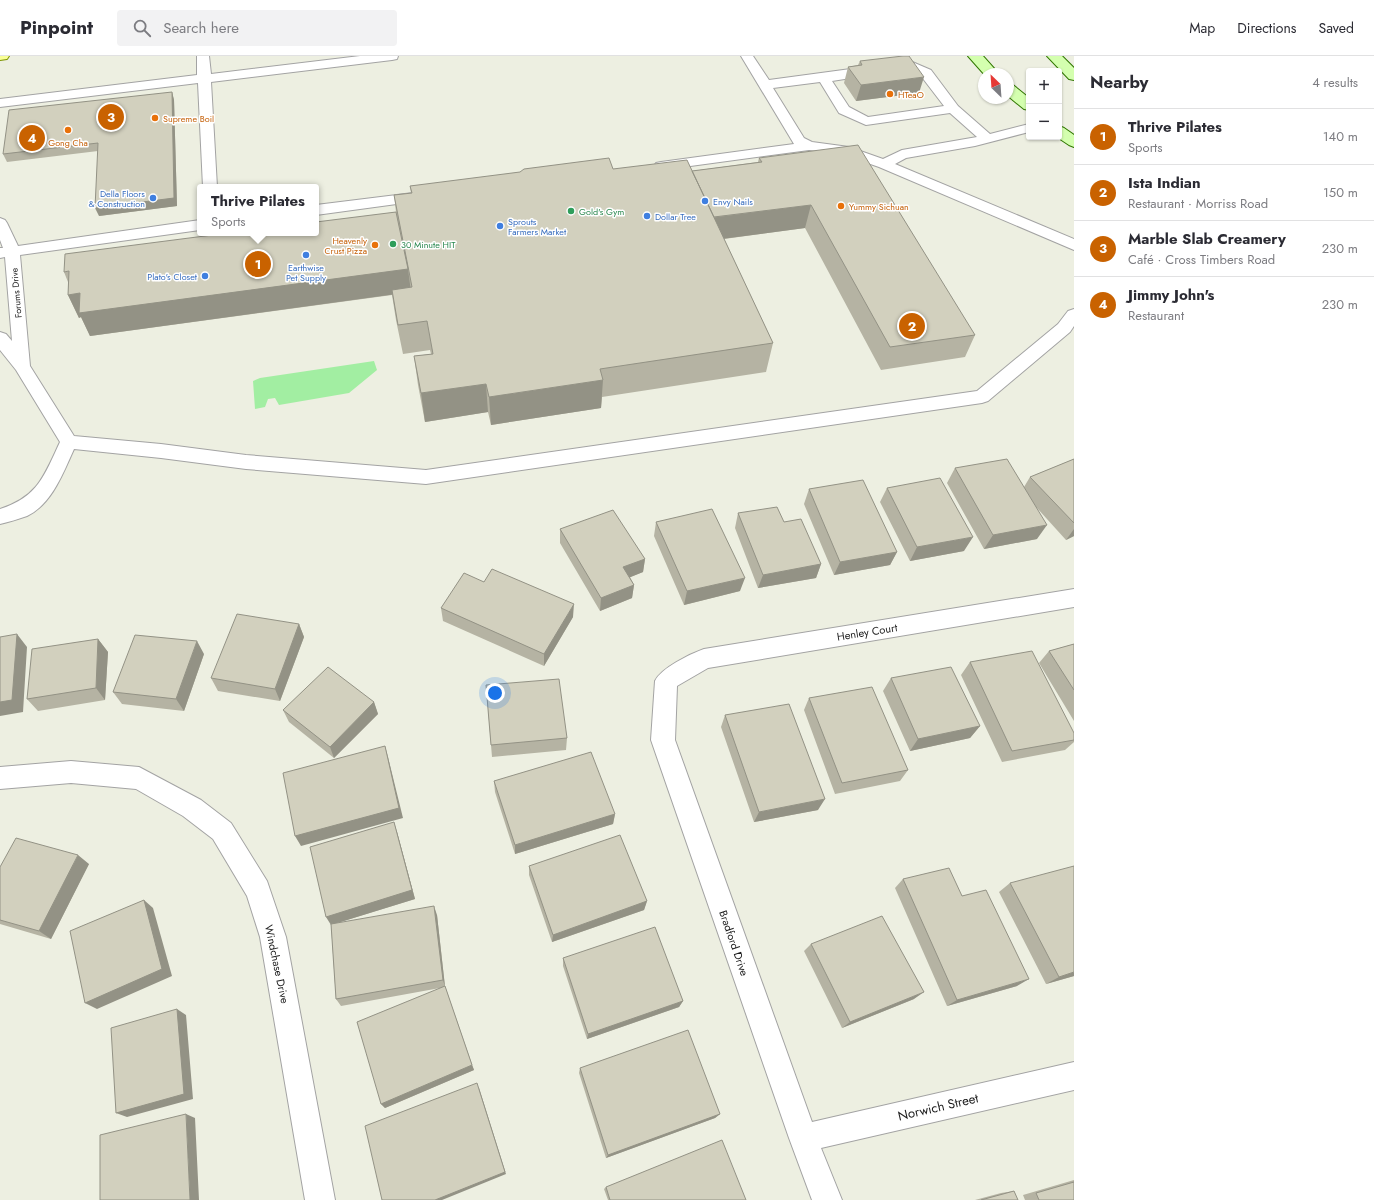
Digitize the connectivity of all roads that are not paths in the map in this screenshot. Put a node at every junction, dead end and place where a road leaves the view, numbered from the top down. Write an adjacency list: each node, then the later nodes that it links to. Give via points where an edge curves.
1 (203, 56): 8 (lane)
2 (392, 56): 8 (lane)
3 (751, 56): 10 (lane)
4 (975, 56): 6 (main road)
5 (1054, 56): 7 (main road)
6 (986, 68)
7 (1074, 76)
8 (205, 78): 12 (lane); 22 (lane)
9 (824, 78): 10 (lane); 14 (lane, via 910,65 926,73); 14 (lane, via 844,110 866,122)
10 (764, 84): 19 (lane, via 799,140)
11 (1014, 93): 13 (main road)
12 (0, 103)
13 (1027, 104)
14 (953, 109): 17 (lane)
15 (1026, 129): 17 (lane)
16 (1062, 133): 18 (main road)
17 (987, 139): 20 (lane, via 902,154)
18 (1074, 142)
19 (808, 146): 20 (lane, via 844,150); 21 (lane)
20 (884, 164): 27 (lane)
21 (648, 168)
22 (210, 184)
23 (436, 195): 24 (lane)
24 (319, 210)
25 (0, 223): 28 (lane, Forums Drive)
26 (197, 225): 28 (lane)
27 (1074, 245)
28 (6, 251): 31 (lane, Forums Drive)
29 (1074, 315): 32 (lane, via 1064,328 982,397 426,477 246,462)
30 (0, 338): 31 (lane, Forums Drive)
31 (22, 366): 32 (lane, Forums Drive)
32 (69, 442): 33 (lane, via 44,490 33,502)
33 (0, 517)
34 (1074, 598): 35 (street, Henley Court, via 704,659)
35 (666, 682): 38 (street, Bradford Drive, via 663,740)
36 (0, 778): 39 (street, Windchase Drive, via 71,772 139,778 192,808 222,831 258,890 274,937)
37 (1074, 1076): 38 (street, Norwich Street)
38 (803, 1138): 40 (street, Bradford Drive)
39 (320, 1200)
40 (827, 1200)

